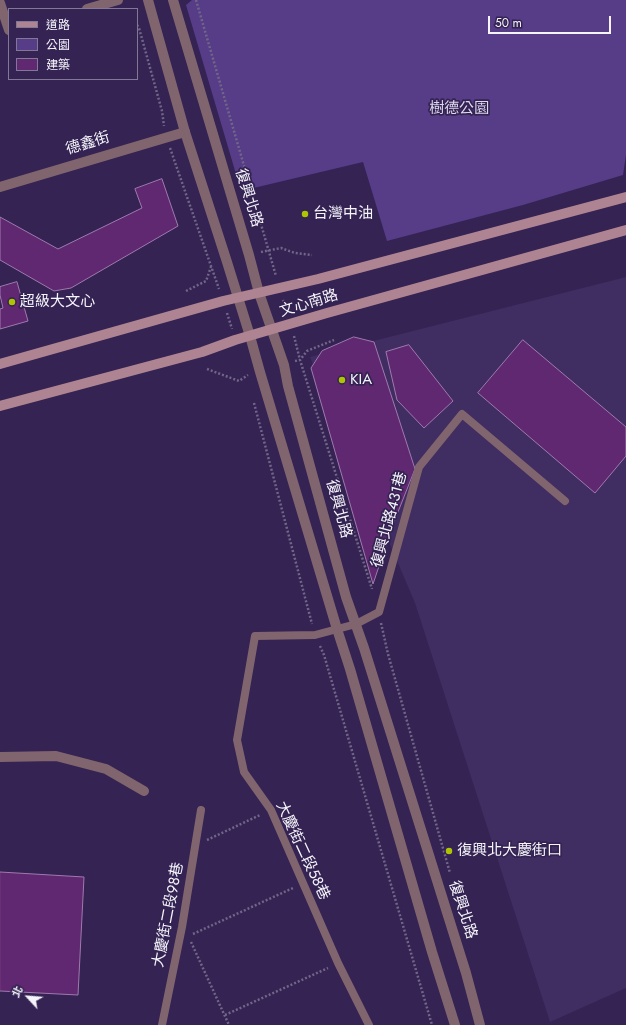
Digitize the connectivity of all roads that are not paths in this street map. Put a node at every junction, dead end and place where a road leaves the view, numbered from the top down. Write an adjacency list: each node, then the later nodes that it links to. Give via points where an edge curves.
1 (118, 0): 5 (street)
2 (148, 0): 7 (street)
3 (173, 0): 11 (street, 復興北路)
4 (0, 3): 6 (street)
5 (90, 8)
6 (8, 28)
7 (185, 132): 8 (street, 德鑫街); 12 (street)
8 (0, 187)
9 (626, 197): 11 (main road, 文心南路)
10 (626, 230): 13 (main road, 文心南路)
11 (259, 293): 12 (main road, 文心南路); 13 (street, 復興北路)
12 (238, 299): 14 (street); 15 (main road, 文心南路, via 223,301)
13 (272, 330): 14 (main road, 文心南路); 18 (street, 復興北路, via 284,365 346,597)
14 (250, 336): 16 (main road, 文心南路, via 202,352); 19 (street)
15 (0, 364)
16 (0, 406)
17 (565, 501): 18 (lane, 復興北路431巷, via 462,414 419,467 379,612)
18 (356, 624): 19 (lane); 26 (street, 復興北路)
19 (337, 629): 24 (lane, 大慶街二段58巷, via 315,635 255,636 237,740 244,772 271,810 338,963); 25 (street)
20 (0, 757): 21 (street, via 56,756 106,769)
21 (144, 791)
22 (201, 810): 23 (lane, 大慶街二段98巷, via 182,927)
23 (162, 1025)
24 (369, 1025)
25 (455, 1025)
26 (480, 1025)

